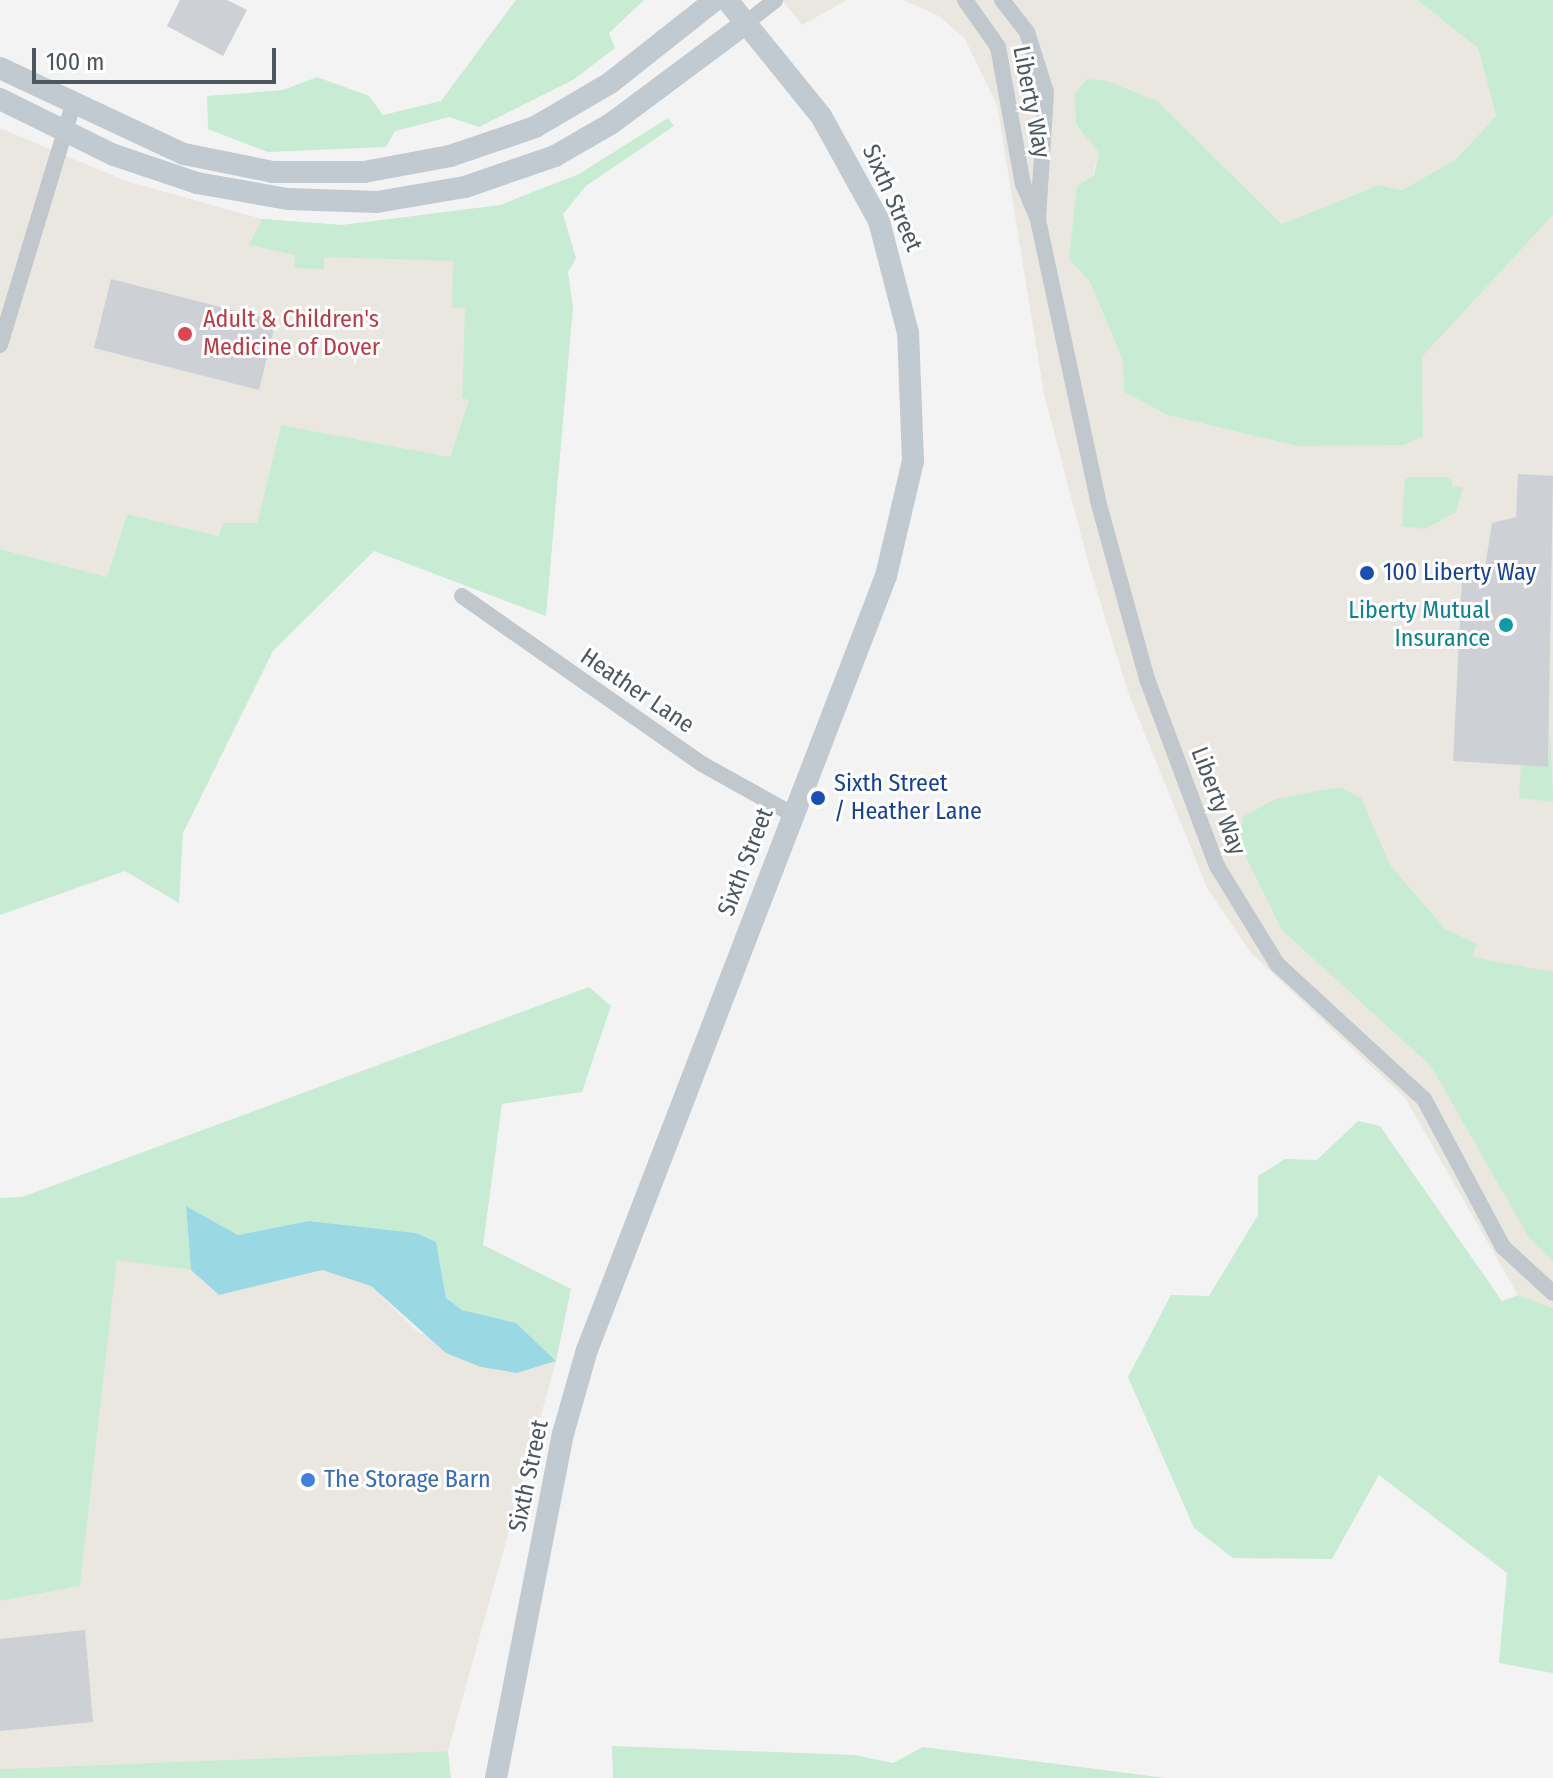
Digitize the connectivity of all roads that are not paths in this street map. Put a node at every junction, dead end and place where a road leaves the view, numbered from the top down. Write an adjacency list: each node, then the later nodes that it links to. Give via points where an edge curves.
1 (715, 0): 9 (main road, via 560,115 479,148 392,168 239,167 166,148)
2 (727, 0): 6 (main road, Sixth Street)
3 (775, 0): 6 (street)
4 (965, 0): 11 (street, Liberty Way, via 998,47 1023,184)
5 (1002, 0): 11 (street, Liberty Way, via 1027,32 1046,92)
6 (746, 23): 10 (main road, via 575,145 495,178 408,199 348,203 226,189 140,166); 14 (main road, Sixth Street, via 821,116 867,194 896,275 912,369 913,461 897,544)
7 (0, 68): 9 (main road)
8 (0, 99): 10 (main road)
9 (73, 105): 10 (street)
10 (63, 132): 12 (street)
11 (1038, 220): 15 (street, Liberty Way, via 1078,421 1136,642 1237,909 1277,964 1406,1077 1440,1121 1503,1247)
12 (0, 345)
13 (462, 596): 14 (street, Heather Lane, via 702,764)
14 (792, 814): 16 (main road, Sixth Street, via 577,1384)
15 (1553, 1293)
16 (496, 1778)

